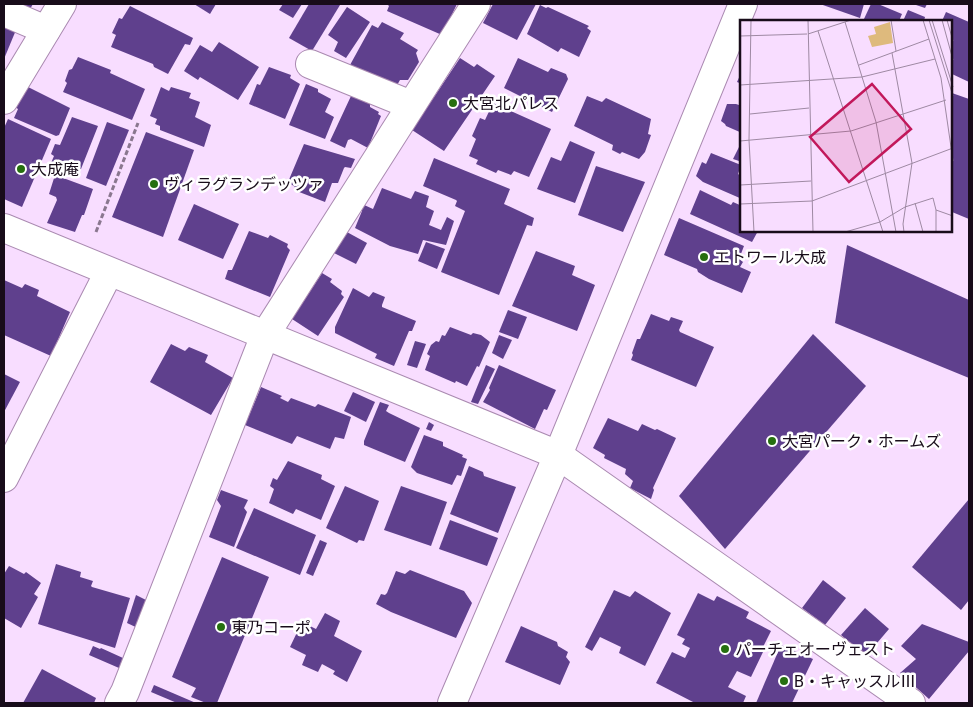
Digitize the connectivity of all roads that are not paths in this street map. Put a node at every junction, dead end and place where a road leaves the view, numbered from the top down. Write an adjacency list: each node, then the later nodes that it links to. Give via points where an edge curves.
1 (62, 4): 5 (street)
2 (476, 4): 8 (street)
3 (743, 4): 12 (street)
4 (4, 12): 5 (street)
5 (46, 30): 7 (street)
6 (310, 64): 8 (street)
7 (4, 100)
8 (412, 105): 11 (street)
9 (4, 228): 10 (street)
10 (97, 267): 11 (street); 13 (street)
11 (265, 335): 12 (street); 14 (street)
12 (558, 455): 15 (street); 16 (street)
13 (4, 478)
14 (119, 703)
15 (452, 703)
16 (911, 703)

